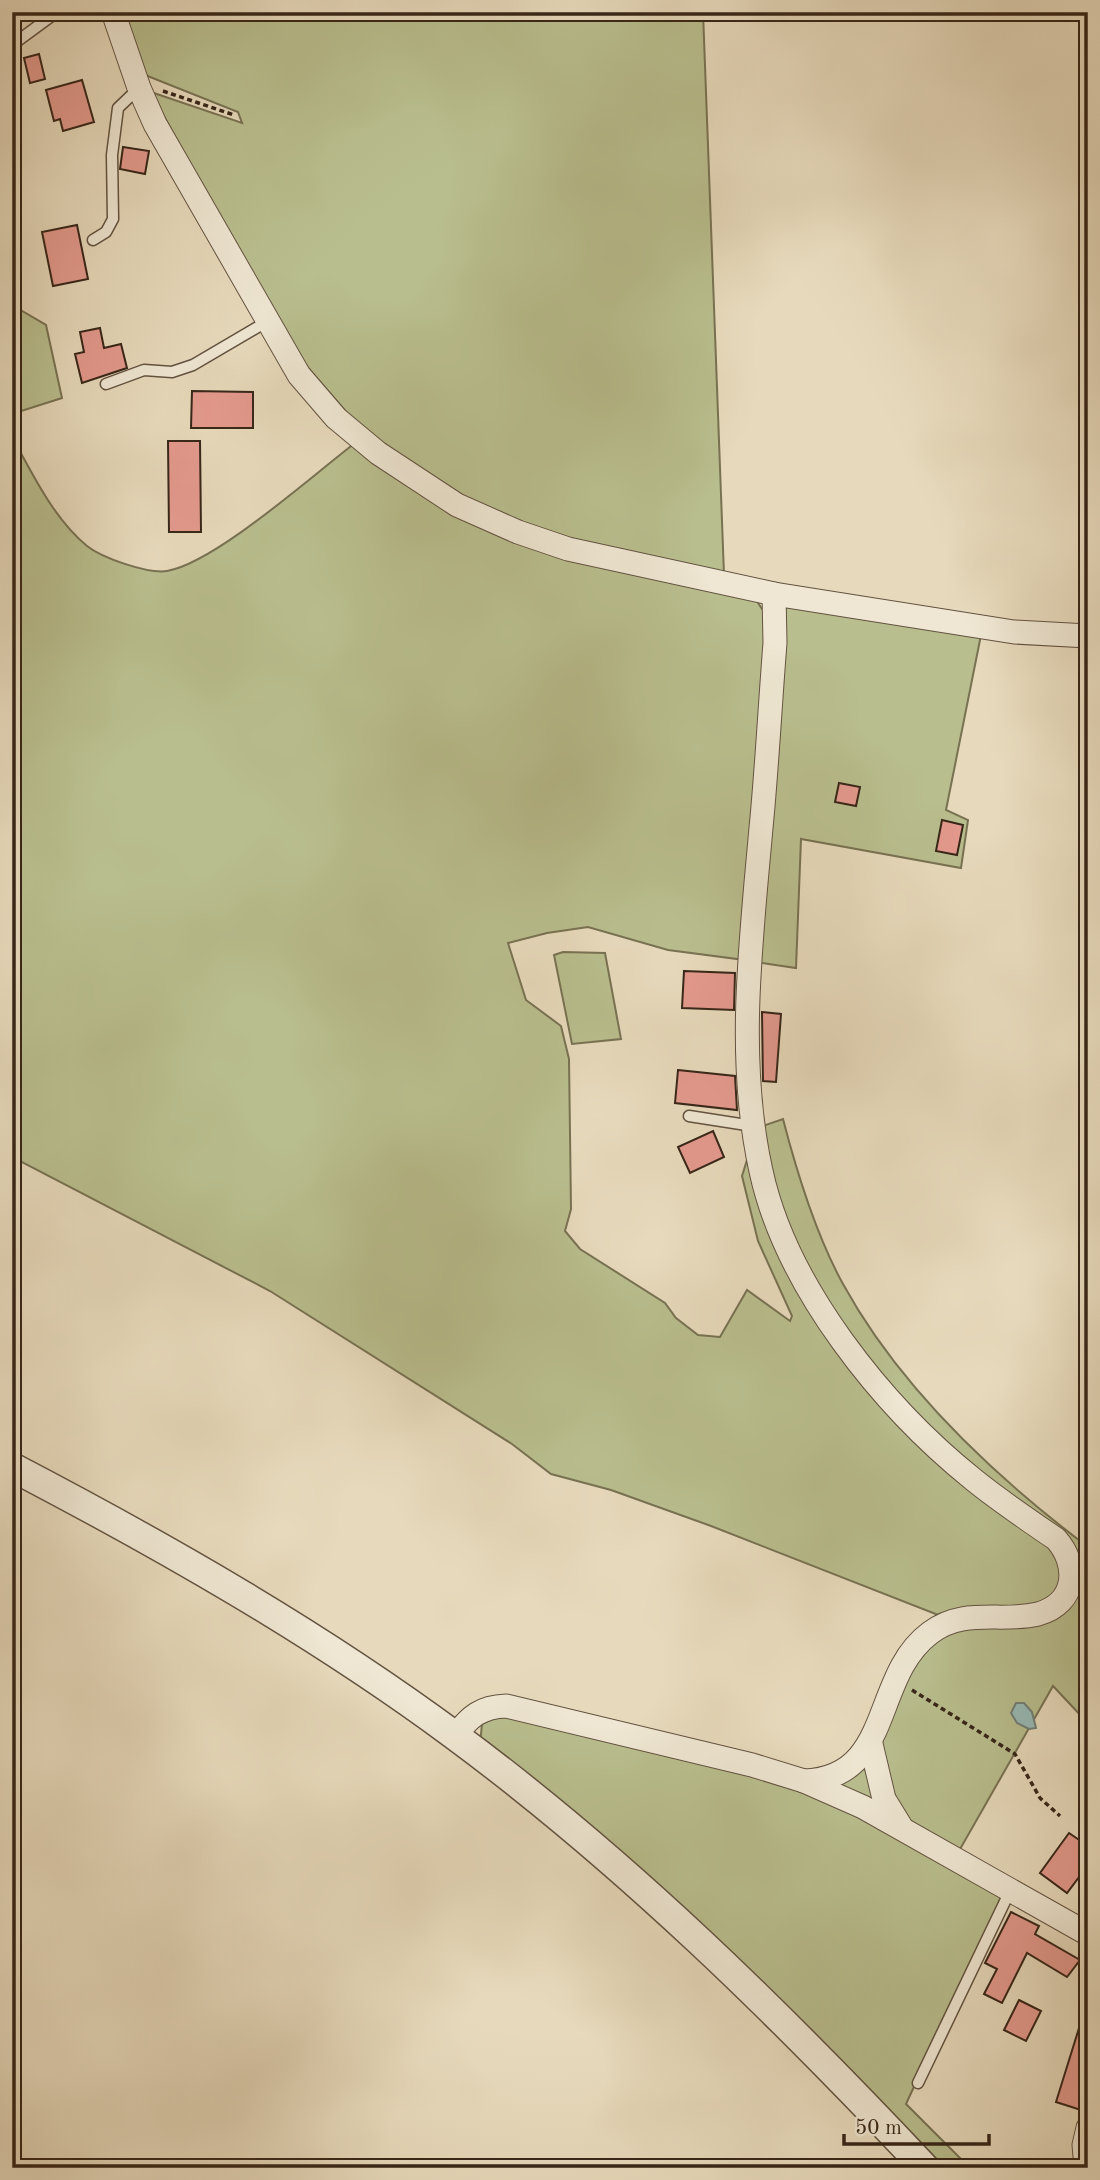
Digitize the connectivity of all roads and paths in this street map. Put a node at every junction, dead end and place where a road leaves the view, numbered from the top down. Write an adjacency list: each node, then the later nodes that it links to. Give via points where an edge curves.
1 (57, 12): 3 (lane)
2 (113, 12): 4 (street)
3 (12, 45)
4 (139, 88): 5 (path, via 149,86); 6 (lane, via 118,108 113,219 106,232); 7 (street)
5 (234, 115)
6 (93, 240)
7 (268, 321): 8 (lane, via 193,365 173,372 144,370); 9 (street, via 299,375 336,418 388,460 457,505 568,549)
8 (106, 384)
9 (774, 594): 10 (street, via 1014,632); 12 (street, via 775,643 747,994)
10 (1088, 636)
11 (689, 1116): 12 (lane)
12 (753, 1126): 14 (street, via 778,1228 796,1266 856,1358 940,1451 1056,1539 1071,1562 1072,1583 1063,1600 1034,1615 979,1615 944,1624 917,1645)
13 (12, 1467): 15 (street, via 235,1590)
14 (893, 1684): 16 (street); 18 (path, via 917,1691 1015,1754 1040,1798)
15 (455, 1736): 17 (street, via 476,1713 506,1706); 24 (street, via 601,1853 724,1965 799,2035)
16 (870, 1744): 17 (street, via 845,1770); 19 (street, via 884,1799)
17 (804, 1781): 19 (street)
18 (1060, 1816)
19 (904, 1830): 20 (street)
20 (1006, 1889): 21 (street); 22 (lane)
21 (1088, 1934)
22 (918, 2082)
23 (1088, 2128): 25 (street)
24 (925, 2168)
25 (1086, 2168)

